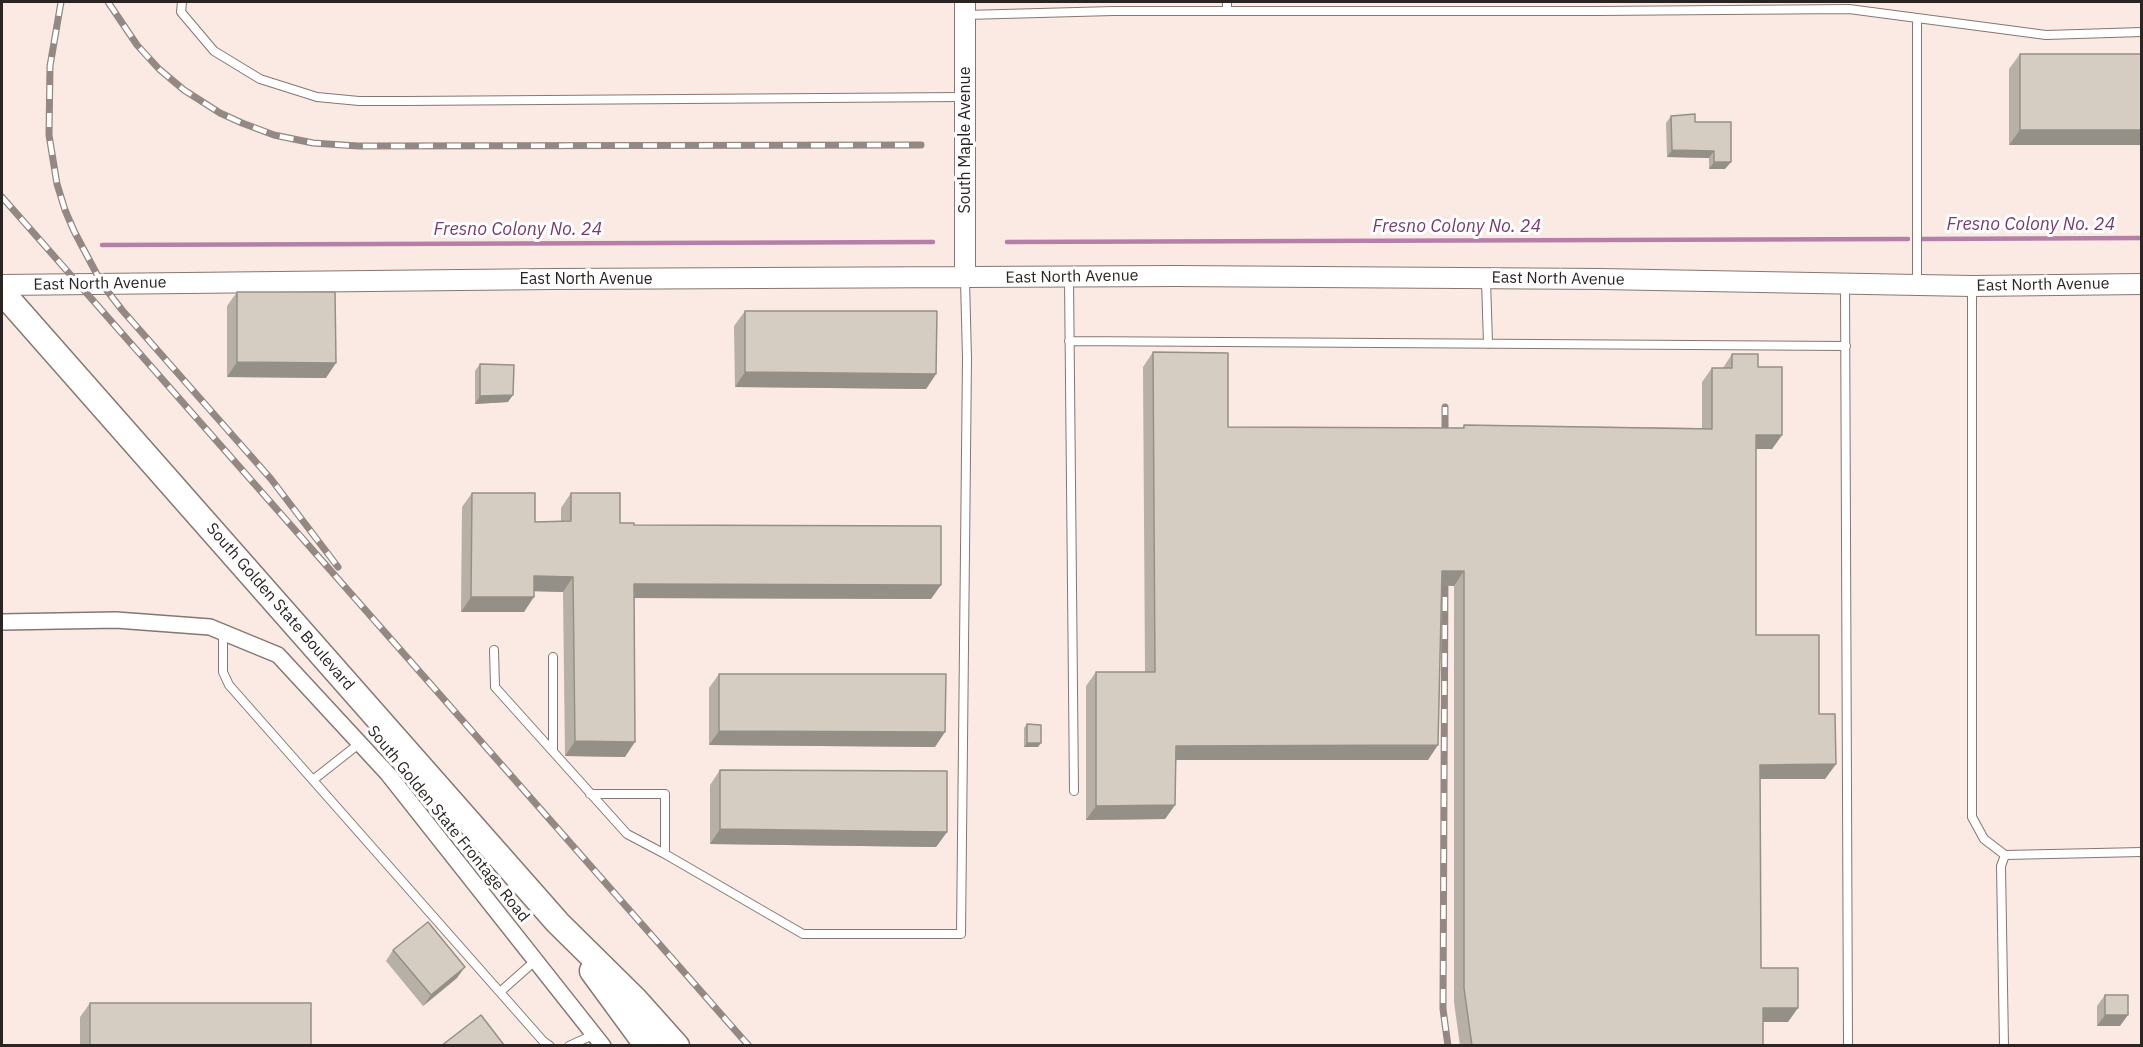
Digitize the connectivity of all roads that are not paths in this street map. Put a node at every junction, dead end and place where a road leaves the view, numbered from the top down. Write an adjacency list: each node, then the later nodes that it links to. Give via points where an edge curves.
1 (182, 2): 7 (lane, via 181,12 214,51 260,79 317,97 405,101)
2 (1227, 2): 4 (lane)
3 (965, 8): 4 (lane); 7 (street, South Maple Avenue)
4 (1227, 11): 5 (lane, via 1849,9)
5 (1917, 18): 6 (lane, via 2046,35); 14 (lane)
6 (2142, 32)
7 (965, 97): 9 (street, South Maple Avenue)
8 (1069, 277): 9 (street, East North Avenue); 10 (street, East North Avenue); 17 (lane)
9 (965, 278): 13 (street, East North Avenue); 30 (lane, via 961,934 803,934)
10 (1486, 279): 11 (street, East North Avenue); 18 (lane)
11 (1845, 284): 14 (street, East North Avenue); 19 (lane)
12 (2142, 284): 15 (street, East North Avenue)
13 (2, 285)
14 (1917, 286): 15 (street, East North Avenue)
15 (1972, 286): 31 (lane, via 1972,817 1984,840)
16 (2, 292): 32 (main road, South Golden State Boulevard)
17 (1069, 341): 18 (lane); 27 (lane)
18 (1488, 344): 19 (lane)
19 (1846, 345): 40 (lane)
20 (2, 622): 21 (street, South Golden State Frontage Road, via 117,620 210,627)
21 (223, 632): 24 (street, South Golden State Frontage Road, via 278,655); 26 (lane, via 223,672 229,685)
22 (494, 650): 25 (lane, via 495,687)
23 (553, 657): 25 (lane)
24 (360, 743): 26 (lane); 33 (street, South Golden State Frontage Road)
25 (554, 751): 28 (lane)
26 (313, 780): 34 (lane)
27 (1074, 791)
28 (590, 794): 30 (lane, via 627,834); 30 (lane, via 665,794)
29 (2142, 852): 31 (lane)
30 (665, 854)
31 (2005, 855): 41 (lane, via 2001,866)
32 (558, 923): 38 (main road, South Golden State Boulevard); 39 (main road, South Golden State Boulevard)
33 (536, 960): 34 (lane); 35 (street, South Golden State Frontage Road)
34 (500, 992): 36 (lane)
35 (599, 1040): 37 (lane)
36 (550, 1046)
37 (569, 1046)
38 (647, 1046)
39 (676, 1046)
40 (1848, 1046)
41 (2004, 1046)

